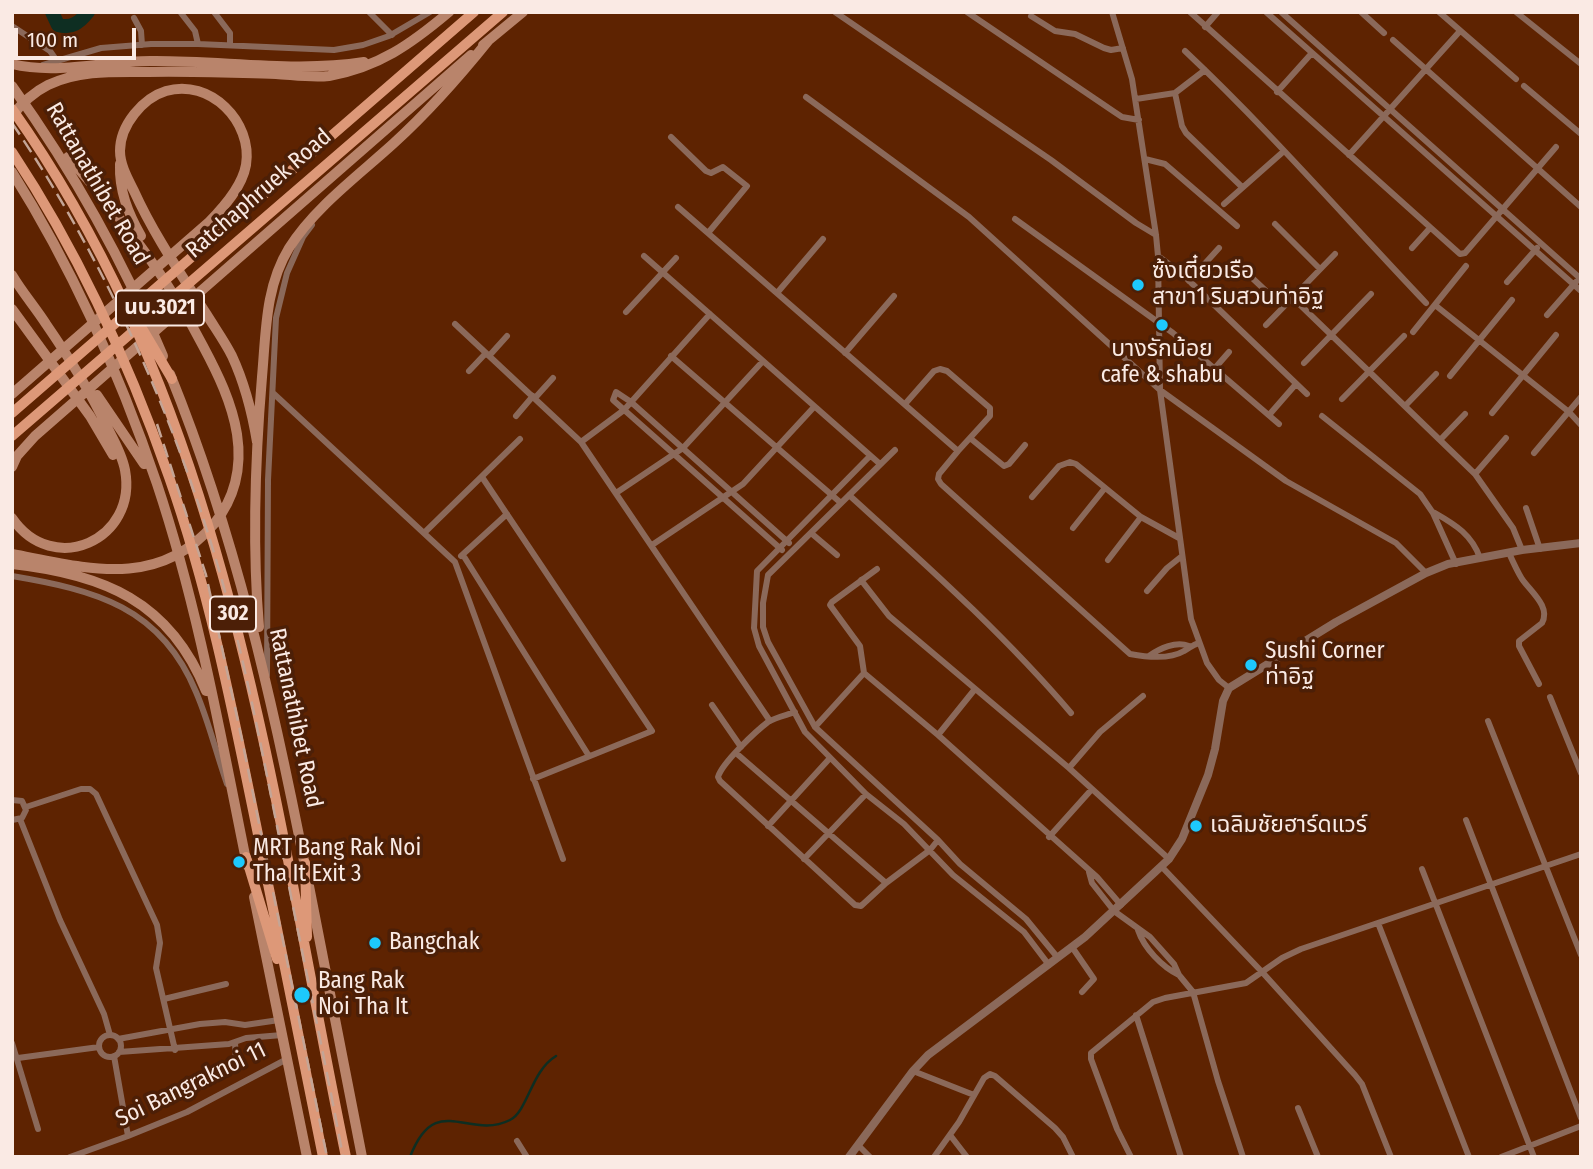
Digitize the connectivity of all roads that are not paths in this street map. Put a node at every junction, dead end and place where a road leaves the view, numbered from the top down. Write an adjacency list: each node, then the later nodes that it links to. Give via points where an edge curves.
1 (214, 12): 30 (street, via 230,33)
2 (369, 12): 25 (street)
3 (430, 12): 25 (street)
4 (449, 12): 34 (main road)
5 (474, 12): 148 (main road, Ratchaphruek Road / นบ.3021)
6 (503, 12): 157 (main road, Ratchaphruek Road / นบ.3021)
7 (523, 12): 27 (main road)
8 (835, 12): 76 (street)
9 (967, 12): 52 (street, via 1122,117)
10 (1112, 12): 31 (street)
11 (1189, 12): 22 (street)
12 (1218, 12): 22 (street)
13 (1266, 12): 33 (street)
14 (1281, 12): 49 (street)
15 (1361, 12): 24 (street)
16 (1439, 12): 23 (street)
17 (1516, 12): 37 (street)
18 (181, 13): 28 (street, via 195,31)
19 (1031, 16): 31 (street, via 1104,48)
20 (134, 18): 29 (street)
21 (12, 26): 35 (street, via 50,51)
22 (1205, 27): 44 (street)
23 (1460, 31): 39 (street); 41 (street)
24 (1384, 33)
25 (392, 35): 30 (street, via 334,50)
26 (1393, 40): 39 (street)
27 (488, 41): 65 (main road, via 424,113); 173 (main road, via 35,436)
28 (198, 44): 29 (street); 30 (street)
29 (142, 45): 35 (street, via 93,49)
30 (230, 46)
31 (1123, 48): 47 (street)
32 (1185, 51): 40 (street)
33 (1311, 54): 44 (street); 51 (street)
34 (389, 57): 38 (main road, via 330,66 151,61); 50 (main road, via 326,76 97,72 49,85)
35 (57, 61): 38 (street)
36 (12, 64): 38 (main road)
37 (1581, 64)
38 (31, 68)
39 (1425, 69): 49 (street); 62 (street)
40 (1205, 70): 45 (street); 58 (street)
41 (1516, 79)
42 (12, 86): 53 (main road, Rattanathibet Road / 302)
43 (1524, 86): 54 (street)
44 (1277, 92): 60 (street)
45 (1175, 93): 47 (street); 64 (street, via 1186,133)
46 (806, 97): 135 (street, via 969,217)
47 (1136, 99): 52 (street)
48 (12, 109): 94 (main road, Rattanathibet Road / 302, via 60,181)
49 (1389, 110): 51 (street); 69 (street)
50 (12, 116)
51 (1382, 117): 60 (street); 70 (street)
52 (1139, 120): 61 (street)
53 (46, 134): 91 (main road, via 118,215); 133 (main road, Rattanathibet Road / 302, via 128,276)
54 (1581, 134)
55 (671, 136): 75 (street, via 706,171 723,167 747,186)
56 (1556, 146): 62 (street)
57 (120, 150): 91 (main road, via 125,205); 137 (main road, via 125,131 142,105 169,90 192,90 216,98 231,112 242,130 246,165 240,182 209,222); 162 (main road, via 152,228 231,354 248,397)
58 (1284, 151): 64 (street); 103 (street)
59 (12, 152): 280 (main road, 302, via 94,294 169,478 226,685)
60 (1349, 155): 74 (street)
61 (1145, 159): 73 (street, via 1164,164); 76 (street)
62 (1538, 169): 68 (street); 69 (street)
63 (12, 172): 176 (main road, 302, via 60,256 103,347)
64 (1242, 187): 66 (street)
65 (333, 199): 136 (street, via 303,237 287,273 276,318); 162 (main road, via 289,249 272,289)
66 (1224, 204)
67 (678, 207): 75 (street)
68 (1581, 207)
69 (1503, 210): 70 (street); 78 (street)
70 (1496, 217): 74 (street, via 1463,254); 81 (street)
71 (1015, 219): 110 (street)
72 (1275, 224): 87 (street)
73 (1237, 226)
74 (1430, 228): 80 (street)
75 (708, 233): 98 (street)
76 (1156, 235): 84 (street)
77 (823, 239): 98 (street)
78 (1540, 244): 81 (street); 92 (street)
79 (1219, 248): 93 (street)
80 (1412, 248)
81 (1535, 250): 95 (street); 96 (street)
82 (1335, 254): 87 (street)
83 (644, 256): 88 (street)
84 (1158, 256): 93 (street); 110 (street)
85 (676, 258): 88 (street)
86 (1466, 267): 104 (street)
87 (1320, 269): 101 (street)
88 (663, 273): 107 (street); 108 (street)
89 (12, 275): 122 (main road)
90 (1249, 275): 105 (street)
91 (163, 277): 207 (main road, via 211,362 232,411 239,459 232,496 205,533 170,559 134,569 93,569)
92 (1580, 279): 96 (street)
93 (1189, 281): 134 (street)
94 (115, 282): 133 (main road); 272 (main road, Rattanathibet Road / 302, via 192,470 216,547 261,728)
95 (1507, 282)
96 (1573, 285): 97 (street); 109 (street)
97 (1581, 291)
98 (777, 293): 120 (street)
99 (1371, 295): 114 (street)
100 (894, 296): 120 (street)
101 (1292, 298): 105 (street); 114 (street)
102 (1512, 300): 118 (street)
103 (1426, 303)
104 (1435, 304): 113 (street); 118 (street)
105 (1283, 307): 112 (street)
106 (12, 309): 177 (main road, via 109,446)
107 (626, 312)
108 (710, 314): 123 (street); 124 (street)
109 (1547, 315)
110 (1159, 322): 126 (street); 135 (street)
111 (455, 324): 121 (street)
112 (1266, 325)
113 (1413, 332)
114 (1330, 335): 125 (street); 128 (street)
115 (1556, 335): 130 (street)
116 (507, 336): 121 (street)
117 (1404, 337): 128 (street)
118 (1480, 340): 130 (street); 131 (street)
119 (1229, 352): 126 (street)
120 (845, 353): 144 (street)
121 (487, 354): 127 (street); 139 (street)
122 (67, 355): 176 (main road); 177 (main road, via 120,452)
123 (671, 356): 142 (street); 143 (street)
124 (763, 361): 143 (street); 146 (street)
125 (1304, 363)
126 (1215, 368): 152 (street)
127 (469, 371)
128 (1369, 372): 141 (street); 145 (street)
129 (1436, 374): 145 (street)
130 (1523, 375): 149 (street); 150 (street)
131 (1450, 376)
132 (553, 378): 139 (street)
133 (172, 379): 218 (main road, Rattanathibet Road / 302, via 205,465)
134 (1296, 384): 138 (street); 152 (street)
135 (1160, 390): 194 (street); 213 (street, via 1286,481 1396,543)
136 (273, 393): 192 (street); 220 (street, via 267,493)
137 (12, 394)
138 (1307, 394)
139 (534, 397): 153 (street); 163 (street)
140 (1581, 397): 149 (street)
141 (1342, 399)
142 (631, 402): 147 (street); 147 (street, via 618,392 613,397); 165 (street)
143 (726, 404): 165 (street); 166 (street)
144 (905, 404): 158 (street, via 934,371 947,371 992,412); 168 (street)
145 (1405, 406): 160 (street)
146 (814, 407): 166 (street); 171 (street)
147 (624, 410): 163 (street); 170 (street)
148 (12, 412)
149 (1569, 412): 156 (street); 169 (street)
150 (1492, 413)
151 (1465, 414): 160 (street)
152 (1269, 415): 155 (street)
153 (516, 416)
154 (1322, 416): 187 (street, via 1420,494)
155 (1279, 424)
156 (1581, 425)
157 (12, 436)
158 (970, 438): 164 (street, via 1004,466); 168 (street)
159 (520, 439): 175 (street)
160 (1441, 439): 174 (street)
161 (1506, 439): 174 (street)
162 (257, 442): 218 (main road, via 255,551)
163 (581, 442): 180 (street)
164 (1025, 444)
165 (683, 448): 170 (street); 179 (street)
166 (778, 449): 179 (street); 182 (street)
167 (895, 450): 172 (street)
168 (958, 451): 217 (street, via 939,474 941,484 1130,654 1158,658)
169 (1534, 453)
170 (675, 454): 180 (street); 184 (street)
171 (870, 456): 172 (street); 182 (street)
172 (880, 464): 181 (street)
173 (12, 467)
174 (1475, 474): 201 (street, via 1513,528)
175 (482, 477): 188 (street); 192 (street)
176 (157, 485): 233 (main road, 302)
177 (127, 488): 190 (main road, via 119,517 78,547 50,547 22,531)
178 (1105, 488): 183 (street, via 1076,464 1063,462); 189 (street); 191 (street)
179 (733, 492): 184 (street); 195 (street)
180 (616, 493): 197 (street)
181 (849, 495): 185 (street); 229 (street, via 975,609)
182 (832, 496): 185 (street); 195 (street)
183 (1032, 497)
184 (724, 498): 197 (street); 198 (street)
185 (841, 503): 193 (street)
186 (1526, 508): 200 (street)
187 (1433, 513): 208 (street, via 1468,535); 211 (street)
188 (507, 514): 203 (street); 236 (street, via 652,731)
189 (1141, 517): 194 (street); 209 (street)
190 (12, 518)
191 (1073, 528)
192 (424, 533): 210 (street)
193 (811, 533): 199 (street); 204 (street)
194 (1179, 538): 206 (street)
195 (788, 542): 198 (street); 199 (street)
196 (1581, 543): 200 (street)
197 (652, 545): 230 (street)
198 (781, 548): 205 (street); 228 (street, via 757,571 754,628)
199 (795, 549): 205 (street)
200 (1540, 549): 201 (street)
201 (1522, 551): 202 (street)
202 (1509, 553): 208 (street); 221 (street, via 1545,613 1542,623 1519,641)
203 (463, 555): 210 (street); 236 (street)
204 (837, 555)
205 (788, 556): 227 (street, via 768,575 763,627)
206 (1182, 556): 216 (street); 217 (street)
207 (14, 558): 233 (main road, via 85,577 143,604 185,648)
208 (1480, 558): 211 (street)
209 (1108, 560)
210 (455, 562): 240 (street)
211 (1456, 564): 213 (street)
212 (877, 569): 215 (street)
213 (1426, 573): 223 (street)
214 (12, 576): 246 (street, via 61,584 112,601 168,642 197,693)
215 (861, 580): 219 (street, via 830,606 860,646); 222 (street, via 889,616)
216 (1147, 591)
217 (1199, 643): 223 (street, via 1213,673)
218 (261, 657): 220 (main road, Rattanathibet Road / 302)
219 (864, 673): 232 (street); 234 (street)
220 (267, 682): 259 (main road, Rattanathibet Road / 302)
221 (1539, 684)
222 (975, 688): 234 (street); 238 (street)
223 (1229, 688): 258 (street, via 1205,783)
224 (1143, 696): 238 (street, via 1100,732)
225 (1549, 697): 239 (street)
226 (712, 705): 235 (street)
227 (804, 710): 228 (street); 232 (street)
228 (794, 713): 230 (street); 237 (street)
229 (1071, 713)
230 (770, 721): 235 (street)
231 (1488, 721): 260 (street)
232 (815, 727): 252 (street)
233 (220, 731): 246 (main road, 302)
234 (938, 735): 251 (street)
235 (739, 750): 244 (street); 249 (street, via 718,777)
236 (589, 756): 240 (street)
237 (830, 758): 242 (street); 244 (street)
238 (1069, 768): 241 (street)
239 (1581, 773)
240 (533, 779): 256 (street)
241 (1092, 789): 251 (street); 258 (street)
242 (866, 794): 250 (street); 253 (street)
243 (12, 800): 245 (street, via 22,801)
244 (791, 802): 249 (street); 250 (street)
245 (26, 807): 247 (street, via 26,813); 277 (street, via 81,789 96,794 158,925 156,968)
246 (237, 812): 255 (main road, 302)
247 (16, 820): 282 (street)
248 (1466, 820): 264 (street)
249 (768, 825): 257 (street)
250 (828, 834): 257 (street); 263 (street)
251 (1049, 837): 266 (street, via 1097,877)
252 (938, 840): 253 (street); 270 (street, via 1030,923)
253 (930, 850): 263 (street); 271 (street, via 953,875 1018,926)
254 (1581, 854): 260 (street)
255 (246, 857): 279 (main road, 302); 280 (main road)
256 (563, 859)
257 (804, 859): 263 (street, via 858,907)
258 (1169, 859): 261 (street)
259 (305, 863): 272 (main road); 309 (main road, Rattanathibet Road / 302)
260 (1546, 864): 264 (street); 269 (street)
261 (1162, 867): 266 (street); 273 (street)
262 (1422, 869): 265 (street)
263 (886, 883)
264 (1490, 884): 265 (street); 296 (street)
265 (1435, 904): 267 (street); 303 (street)
266 (1117, 908): 268 (street); 276 (street, via 1168,970)
267 (1378, 923): 273 (street, via 1289,954); 321 (street)
268 (1072, 947): 270 (street); 275 (street, via 1094,979)
269 (1581, 955)
270 (1058, 958): 271 (street)
271 (1049, 965): 293 (street)
272 (308, 971): 308 (main road, Rattanathibet Road / 302)
273 (1263, 972): 276 (street, via 1246,983); 320 (street, via 1362,1084)
274 (226, 984): 277 (street)
275 (1082, 992)
276 (1194, 992): 278 (street, via 1158,999); 318 (street)
277 (164, 999): 281 (street)
278 (1136, 1015): 316 (street, via 1093,1049 1091,1056); 317 (street)
279 (279, 1020): 281 (street); 283 (main road, 302)
280 (296, 1022): 307 (main road, 302)
281 (172, 1030): 284 (street); 288 (street)
282 (110, 1035): 284 (street); 287 (street)
283 (282, 1035): 285 (street); 291 (main road, 302)
284 (118, 1039): 289 (street, via 121,1045)
285 (234, 1042): 288 (street); 292 (street, via 236,1064)
286 (12, 1043): 290 (street)
287 (99, 1047): 289 (street, via 104,1055); 290 (street)
288 (175, 1049): 289 (street)
289 (116, 1054): 300 (street)
290 (18, 1058): 298 (street)
291 (287, 1059): 300 (street, Soi Bangraknoi 11, via 187,1112); 306 (main road, 302)
292 (215, 1071)
293 (913, 1071): 294 (street); 302 (street)
294 (974, 1095): 299 (street); 315 (street, via 986,1076 995,1076 1055,1128)
295 (1298, 1108): 319 (street)
296 (1581, 1118)
297 (1581, 1126): 303 (street)
298 (38, 1129)
299 (950, 1135): 313 (street); 314 (street)
300 (128, 1136): 304 (street, Soi Bangraknoi 11)
301 (517, 1141): 310 (street)
302 (858, 1145): 311 (street); 312 (street)
303 (1530, 1146): 322 (street); 323 (street)
304 (92, 1153): 305 (street, Soi Bangraknoi 11)
305 (75, 1156)
306 (306, 1157)
307 (324, 1157)
308 (346, 1157)
309 (362, 1157)
310 (527, 1157)
311 (849, 1157)
312 (870, 1157)
313 (934, 1157)
314 (967, 1157)
315 (1073, 1157)
316 (1131, 1157)
317 (1181, 1157)
318 (1243, 1157)
319 (1318, 1157)
320 (1391, 1157)
321 (1469, 1157)
322 (1501, 1157)
323 (1534, 1157)

